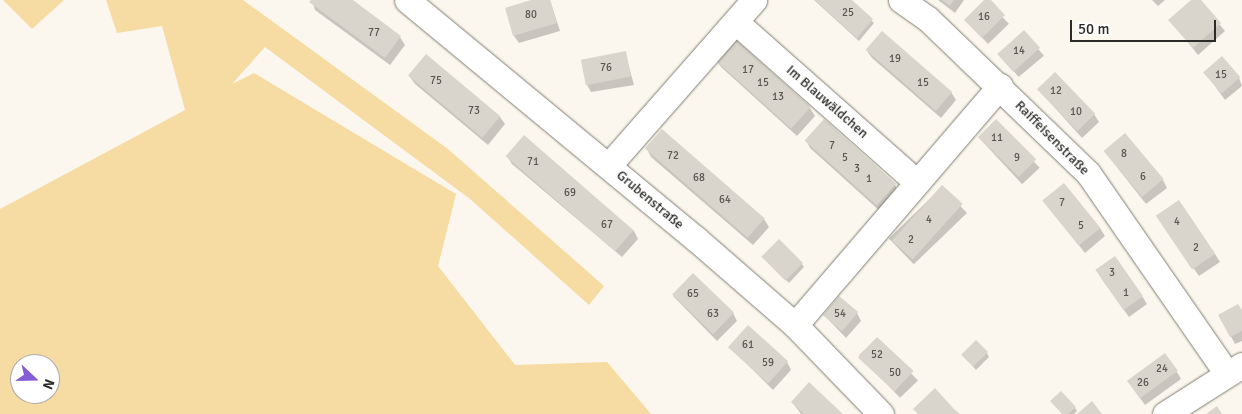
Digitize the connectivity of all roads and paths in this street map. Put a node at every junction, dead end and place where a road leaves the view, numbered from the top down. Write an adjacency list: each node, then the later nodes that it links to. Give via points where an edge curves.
1 (407, 0): 6 (street, Grubenstraße)
2 (754, 0): 4 (street)
3 (901, 0): 5 (street, Raiffeisenstraße, via 928,19)
4 (736, 23): 6 (street); 7 (street, Im Blauwäldchen)
5 (1000, 86): 7 (street); 9 (street, Raiffeisenstraße, via 1088,173)
6 (609, 165): 8 (street, Grubenstraße)
7 (916, 182): 8 (street)
8 (795, 326): 10 (street, Grubenstraße)
9 (1235, 369): 11 (street)
10 (881, 414)
11 (1165, 414)

